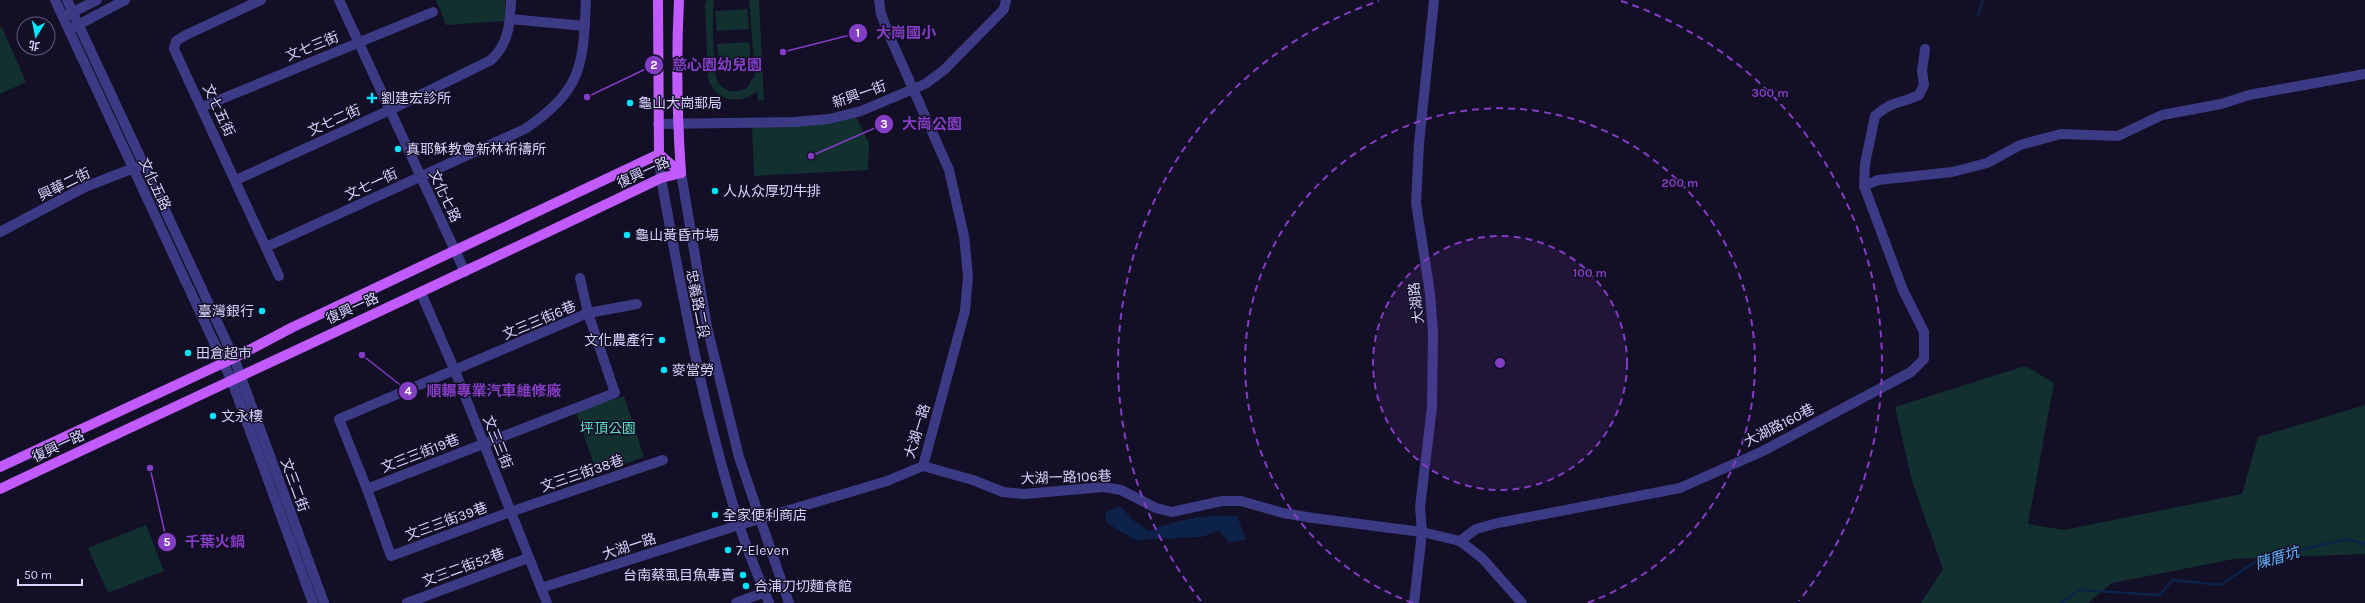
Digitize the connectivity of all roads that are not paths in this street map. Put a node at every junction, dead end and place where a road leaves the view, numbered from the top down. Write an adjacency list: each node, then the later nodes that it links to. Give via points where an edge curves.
1 (55, 0): 16 (street, 文化五路)
2 (67, 0): 14 (street, 文化五路)
3 (97, 0): 14 (street)
4 (125, 0): 18 (street)
5 (260, 0): 25 (street, 文七五街, via 176,41 174,49)
6 (339, 0): 21 (street, 文化七路)
7 (511, 0): 17 (street, 文七二街)
8 (586, 0): 19 (street, 文七一街)
9 (658, 0): 28 (main road, 忠義路二段)
10 (679, 0): 27 (main road, 忠義路二段, via 676,45)
11 (879, 0): 24 (street, 大湖一路, via 881,14)
12 (1006, 0): 24 (street, 新興一街, via 1004,9 944,70 925,84)
13 (1434, 0): 59 (street, 大湖路, via 1419,143 1416,203 1430,293 1433,333 1432,407 1420,507)
14 (73, 12): 16 (street); 18 (street, 文化五路)
15 (433, 12): 21 (street, 文七三街)
16 (63, 17): 20 (street, 文化五路)
17 (510, 19): 19 (street); 26 (street, 文七二街, via 501,51 491,60)
18 (78, 23): 20 (street); 30 (street, 文化五路)
19 (585, 26): 33 (street, 文七一街, via 582,56 571,87 541,118 525,129)
20 (70, 32): 31 (street, 文化五路)
21 (359, 42): 25 (street, 文七三街); 26 (street, 文化七路)
22 (1926, 49): 36 (street, via 1922,71 1924,85 1920,95 1908,101 1894,102 1875,116 1865,164)
23 (2365, 74): 36 (street, via 2249,95 2221,104 2162,115 2118,136 2061,134 2020,145 1987,163 1952,172 1878,180)
24 (913, 89): 27 (street, 新興一街, via 861,111 828,119 794,122); 52 (street, 大湖一路, via 949,170 964,236 968,276 965,311)
25 (202, 107): 35 (street, 文七五街)
26 (390, 110): 33 (street, 文化七路); 35 (street, 文七二街)
27 (677, 123): 28 (street, 新興一街); 32 (main road, 忠義路二段)
28 (658, 124): 29 (main road, 忠義路二段)
29 (659, 154): 32 (main road, 復興一路); 34 (street, 忠義路二段); 39 (main road, 復興一路)
30 (143, 163): 31 (street, 興華二街); 46 (street, 文化五路)
31 (133, 169): 37 (street, 興華二街, via 85,187); 47 (street, 文化五路)
32 (681, 172): 34 (main road, 復興一路); 57 (street, 忠義路二段, via 707,327 739,457)
33 (420, 176): 38 (street, 文七一街); 39 (street, 文化七路)
34 (661, 178): 40 (main road, 復興一路); 58 (street, 忠義路二段, via 690,336)
35 (236, 180): 38 (street, 文七五街)
36 (1864, 186): 60 (street, 大湖路160巷, via 1903,290 1924,332 1924,359 1918,367 1763,452 1680,488 1498,523 1476,529)
37 (0, 232)
38 (266, 247): 41 (street, 文七五街)
39 (455, 251): 40 (street, 文化七路); 46 (main road, 復興一路, via 293,327)
40 (465, 272): 43 (main road, 復興一路)
41 (280, 276)
42 (580, 278): 45 (street)
43 (421, 293): 48 (street, 文三三街); 49 (main road, 復興一路)
44 (637, 304): 45 (street, 文三三街6巷)
45 (588, 313): 48 (street, 文三三街6巷); 50 (street, 文三三街19巷, via 615,394)
46 (234, 358): 47 (main road, 復興一路); 49 (street, 文化五路)
47 (224, 363): 49 (street, 文化五路); 53 (main road, 復興一路)
48 (455, 371): 50 (street, 文三三街); 54 (street, 文三三街6巷, via 339,419)
49 (236, 378): 55 (main road, 復興一路); 64 (street, 文三二街); 65 (street, 文三二街)
50 (483, 444): 54 (street, 文三三街19巷); 56 (street, 文三三街)
51 (663, 460): 56 (street, 文三三街38巷)
52 (922, 466): 57 (street, 大湖一路, via 887,481); 59 (street, 大湖一路106巷, via 973,480 1003,492 1024,494 1104,487 1121,490 1156,508 1172,512 1222,501 1242,501 1283,513)
53 (0, 467)
54 (367, 488): 56 (street, 文三三街39巷, via 391,556)
55 (0, 490)
56 (510, 512): 61 (street, 文三三街)
57 (760, 519): 58 (street, 大湖一路); 70 (street, 忠義路二段)
58 (739, 525): 62 (street, 大湖一路); 63 (street, 忠義路二段)
59 (1422, 532): 60 (street, 大湖一路106巷); 71 (street, 大湖路)
60 (1460, 541): 72 (street, via 1482,558)
61 (528, 558): 62 (street, 文三三街); 66 (street, 文三二街52巷)
62 (541, 588): 67 (street, 文三三街)
63 (765, 592): 68 (street); 69 (street, 忠義路二段)
64 (313, 603)
65 (324, 603)
66 (406, 603)
67 (547, 603)
68 (736, 603)
69 (769, 603)
70 (789, 603)
71 (1414, 603)
72 (1522, 603)

